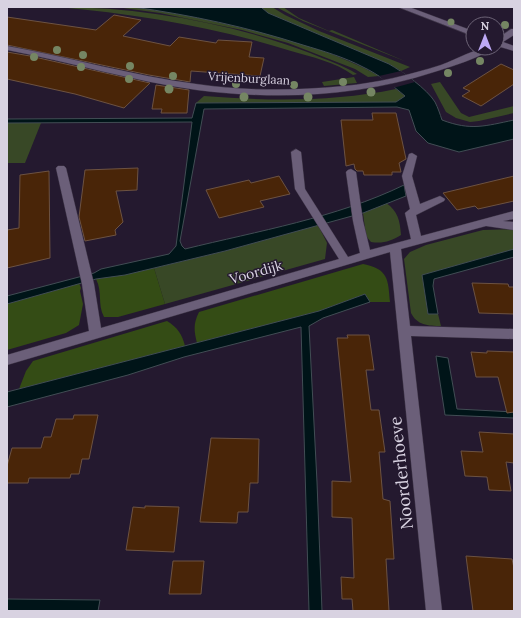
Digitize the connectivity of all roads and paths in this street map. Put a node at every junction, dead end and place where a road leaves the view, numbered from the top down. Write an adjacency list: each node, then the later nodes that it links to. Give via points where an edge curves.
1 (402, 7): 2 (street)
2 (465, 31)
3 (514, 31): 4 (street)
4 (505, 37)
5 (7, 48): 6 (street, Vrijenburglaan, via 45,54 146,78 221,90 253,92 336,90 386,82)
6 (472, 56)
7 (296, 152): 19 (street, via 300,189)
8 (412, 156): 12 (street, via 407,176)
9 (62, 168): 22 (street, via 88,284)
10 (350, 172): 18 (street)
11 (440, 199): 12 (street)
12 (416, 210): 16 (street, via 410,213)
13 (514, 215): 14 (street, Voordijk)
14 (483, 223): 15 (street); 16 (street, Voordijk)
15 (514, 226)
16 (417, 241): 17 (street, Voordijk)
17 (395, 248): 18 (street, Voordijk); 20 (street, Noorderhoeve)
18 (366, 256): 19 (street, Voordijk)
19 (346, 262): 22 (street, Voordijk)
20 (404, 331): 21 (street); 24 (street, Noorderhoeve)
21 (514, 334)
22 (96, 335): 23 (street, Voordijk)
23 (7, 360)
24 (434, 611)

